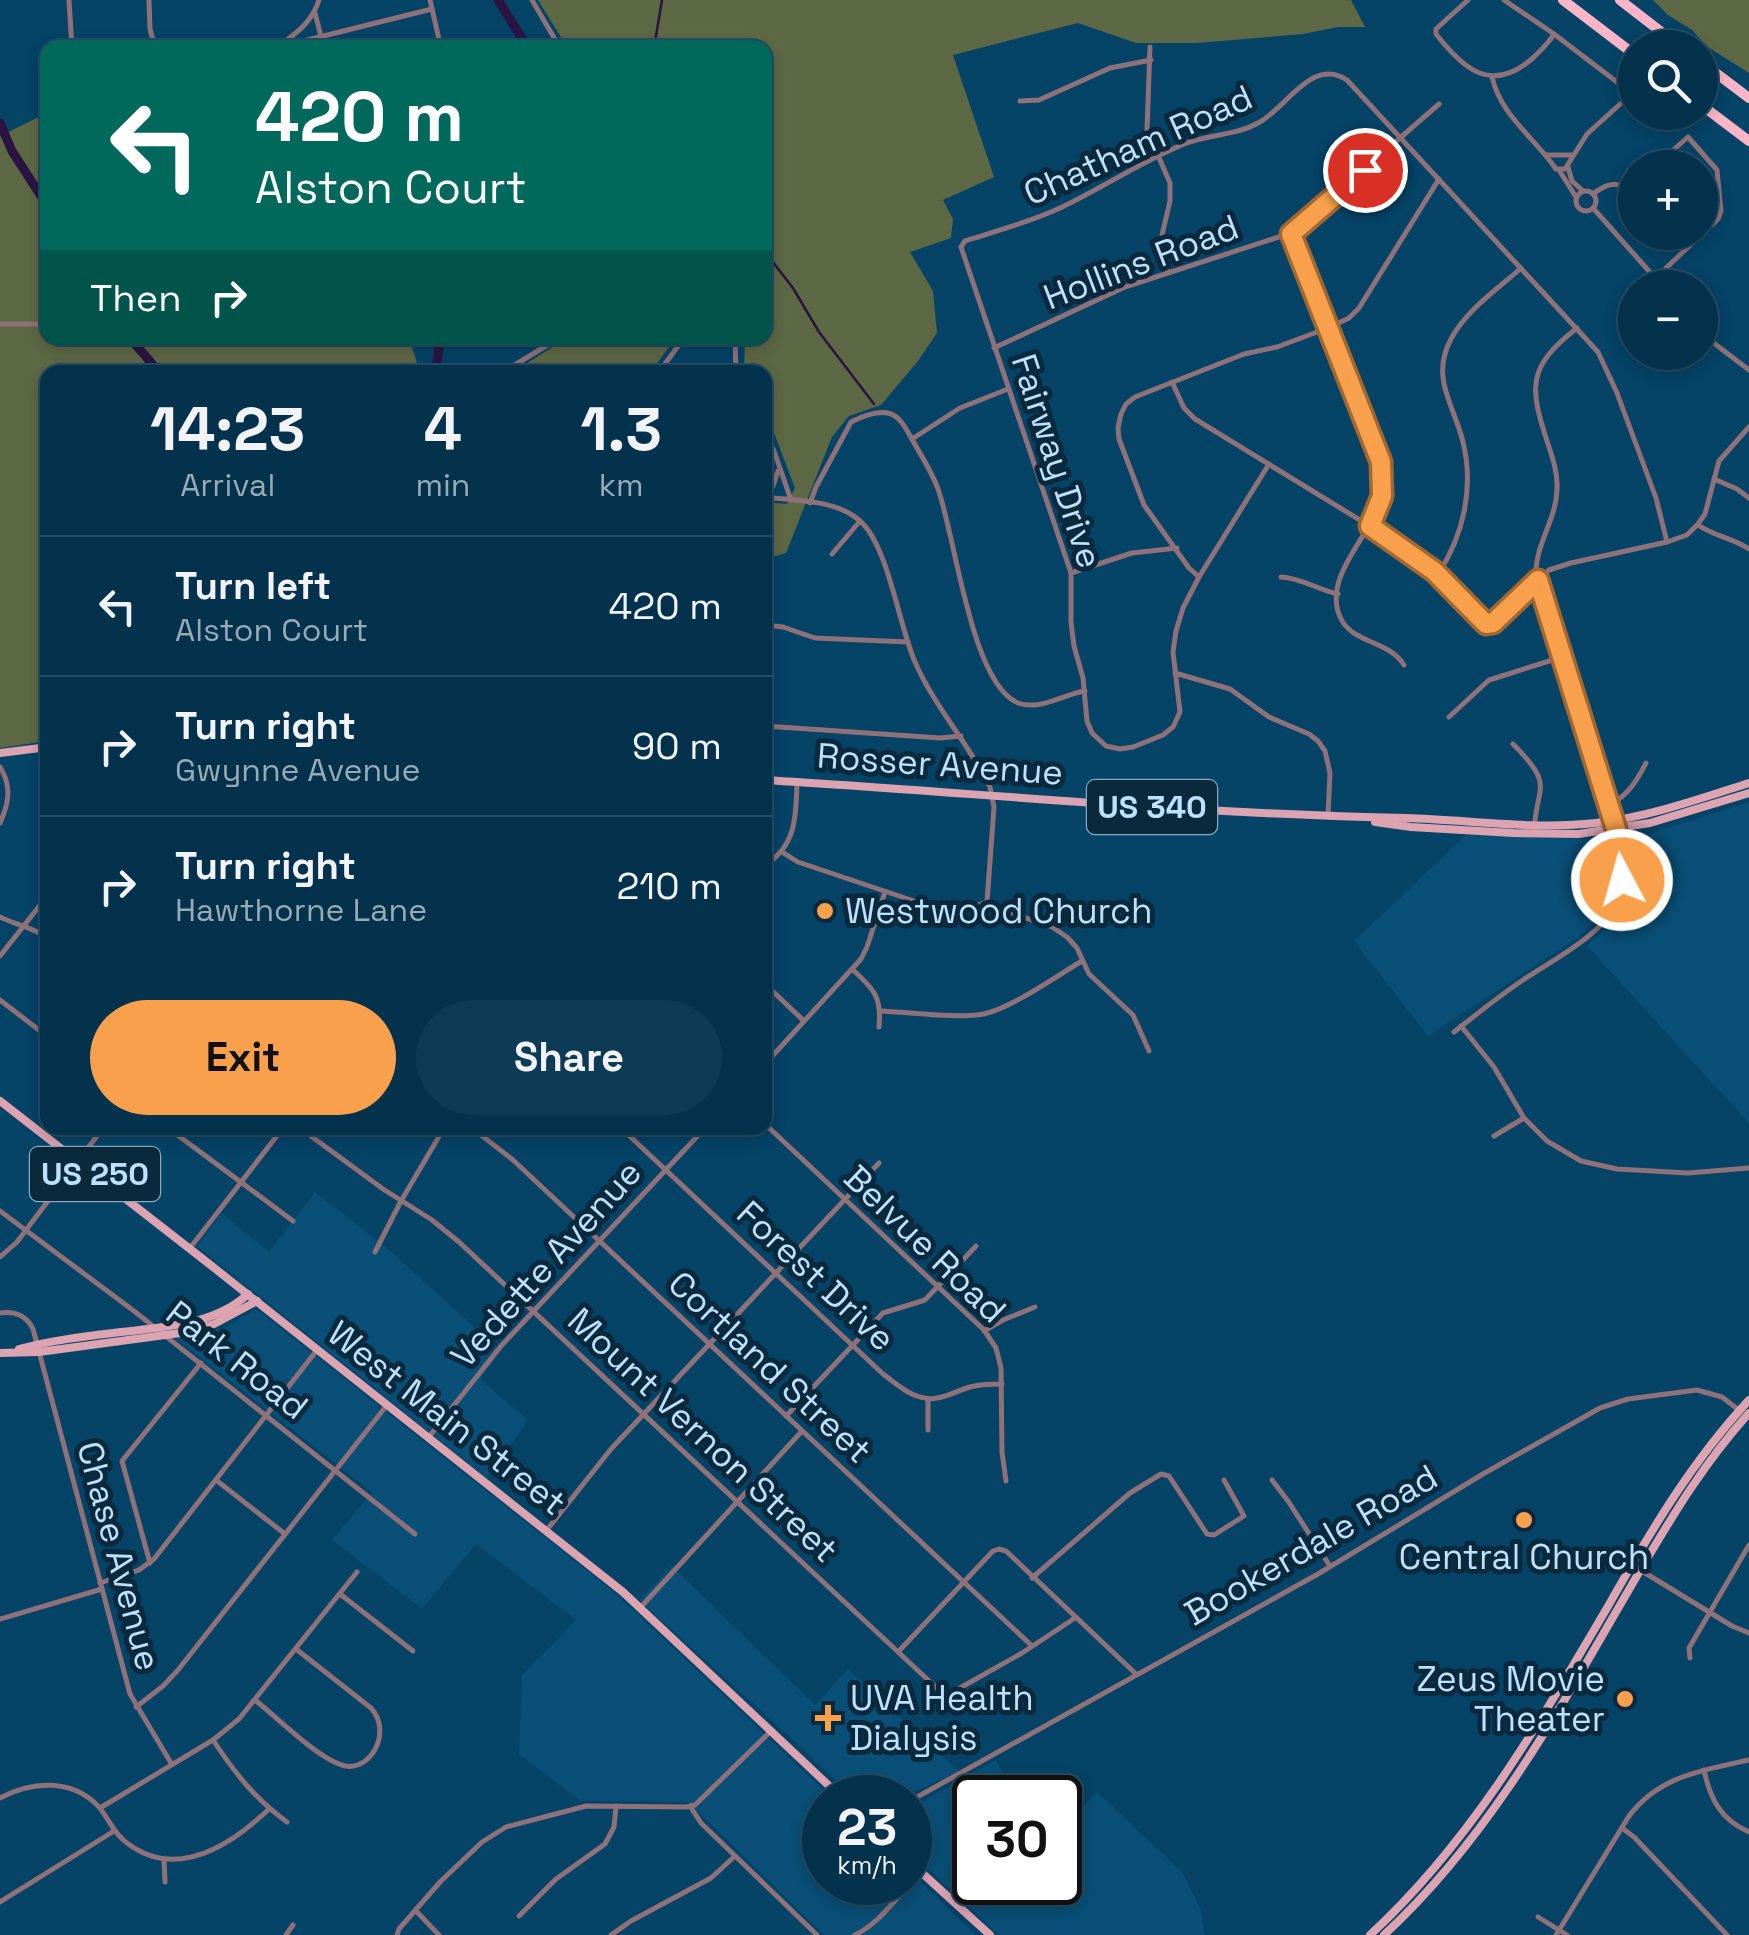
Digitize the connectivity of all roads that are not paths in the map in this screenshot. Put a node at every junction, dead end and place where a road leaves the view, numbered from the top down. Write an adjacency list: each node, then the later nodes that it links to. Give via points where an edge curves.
1 (70, 0): 15 (street)
2 (149, 0): 16 (street)
3 (319, 0): 11 (street)
4 (430, 0): 10 (street)
5 (532, 0): 21 (street)
6 (1468, 0): 26 (street, via 1436,34 1462,63)
7 (1504, 0): 13 (street)
8 (1563, 0): 22 (highway)
9 (1620, 0): 12 (highway)
10 (432, 10): 14 (street); 20 (street)
11 (315, 13): 14 (street); 17 (street)
12 (1659, 30)
13 (1554, 34): 26 (street, via 1525,64); 35 (street, via 1630,92)
14 (321, 36): 18 (street); 19 (street)
15 (72, 40)
16 (153, 40)
17 (287, 40)
18 (305, 40)
19 (322, 40)
20 (440, 40)
21 (555, 40)
22 (1618, 42)
23 (1150, 47): 24 (street)
24 (1151, 60): 28 (street); 38 (street, via 1147,130)
25 (1718, 75): 27 (highway)
26 (1492, 77): 36 (street, via 1510,116)
27 (1749, 98)
28 (1020, 101)
29 (1439, 104): 31 (street, Hollins Road)
30 (1718, 117): 32 (highway)
31 (1401, 138): 38 (street, Chatham Road, via 1347,80 1327,73 1253,126); 43 (street, Chatham Road); 50 (street, Hollins Road)
32 (1749, 140)
33 (1674, 150): 34 (street, via 1688,138)
34 (1699, 150)
35 (1575, 154): 37 (street); 40 (street)
36 (1546, 155): 39 (street); 41 (street)
37 (1566, 155): 39 (street); 40 (street)
38 (1158, 156): 51 (street, Chatham Road, via 1052,212); 56 (street, via 1171,192 1162,236)
39 (1556, 156): 41 (street)
40 (1569, 165): 41 (street); 45 (street)
41 (1556, 167): 47 (street)
42 (1718, 170): 49 (street)
43 (1439, 180): 53 (street, Chatham Road); 59 (street, via 1359,308)
44 (1618, 185): 46 (street)
45 (1584, 191): 46 (street); 47 (street)
46 (1594, 194): 48 (street)
47 (1577, 198): 48 (street, via 1581,209)
48 (1592, 208): 55 (street)
49 (1718, 217)
50 (1291, 234): 56 (street, Hollins Road); 59 (street)
51 (962, 244): 63 (street, Fairway Drive)
52 (1685, 250): 54 (street)
53 (1521, 268): 60 (street, Chatham Road); 87 (street, via 1464,320 1446,349 1444,392 1463,444 1467,488 1457,538)
54 (1666, 268)
55 (1648, 270)
56 (1168, 272): 63 (street, Hollins Road)
57 (0, 324): 58 (street)
58 (40, 324)
59 (1328, 328): 66 (street); 81 (street, via 1381,462 1382,496)
60 (1578, 328): 82 (street, Chatham Road, via 1607,368); 90 (street, via 1548,356 1535,384 1557,485)
61 (547, 345): 64 (street)
62 (1718, 346): 65 (street)
63 (994, 348): 67 (street, Fairway Drive)
64 (515, 365)
65 (1749, 370)
66 (1172, 382): 71 (street, via 1189,414); 83 (street, via 1130,400 1118,432 1144,505)
67 (1008, 389): 69 (street, via 960,408); 86 (street, Fairway Drive)
68 (1749, 426): 73 (street, via 1719,461)
69 (912, 439): 78 (street, via 890,413 854,420); 97 (street, via 938,490 971,623 1000,687 1029,704)
70 (772, 446): 72 (street)
71 (1269, 464): 81 (street); 88 (street, Fairway Drive)
72 (779, 468): 74 (street); 77 (street)
73 (1714, 479): 76 (street); 80 (street)
74 (772, 487)
75 (772, 497): 77 (street)
76 (1749, 498)
77 (791, 501): 78 (street)
78 (810, 503): 79 (street)
79 (860, 521): 85 (street); 93 (street, via 879,550)
80 (1698, 524): 82 (street); 84 (street)
81 (1370, 526): 87 (street); 91 (street, via 1346,565)
82 (1667, 542): 90 (street, via 1560,566)
83 (1177, 548): 86 (street, via 1132,553); 88 (street)
84 (1749, 549)
85 (832, 554)
86 (1070, 573): 97 (street, Fairway Drive, via 1074,646)
87 (1438, 574): 90 (street, via 1484,623 1493,623)
88 (1199, 577): 96 (street, Fairway Drive, via 1176,631)
89 (1281, 577): 91 (street)
90 (1538, 580): 94 (street)
91 (1338, 594): 95 (street, via 1348,629 1391,650)
92 (772, 626): 93 (street, via 814,638)
93 (908, 642): 100 (street)
94 (1562, 657): 98 (street, via 1488,680); 111 (street)
95 (1404, 665)
96 (1175, 673): 97 (street, Fairway Drive, via 1177,722 1127,749 1106,746 1092,733); 112 (street, via 1230,689 1318,741 1330,773)
97 (1085, 691)
98 (1448, 717)
99 (772, 726): 100 (street)
100 (960, 736): 110 (street)
101 (1513, 744): 115 (street, via 1541,782)
102 (40, 748): 103 (main road)
103 (0, 753)
104 (1646, 762): 111 (street, via 1627,794)
105 (0, 766): 113 (street, via 9,792)
106 (772, 780): 107 (main road, Rosser Avenue / US 340)
107 (798, 782): 110 (main road, Rosser Avenue / US 340); 116 (street, via 794,826)
108 (1749, 783): 114 (main road, Rosser Avenue / US 340)
109 (1749, 793): 114 (main road, Rosser Avenue / US 340, via 1650,823)
110 (993, 796): 112 (main road, Rosser Avenue / US 340); 119 (street)
111 (1610, 805): 114 (street)
112 (1328, 817): 115 (main road, Rosser Avenue / US 340)
113 (0, 823)
114 (1615, 825): 115 (main road, Rosser Avenue / US 340); 131 (street, via 1621,886 1605,920)
115 (1534, 830)
116 (782, 852): 117 (street); 118 (street)
117 (772, 860)
118 (886, 892): 119 (street, via 930,906); 126 (street)
119 (987, 902): 125 (street, via 1062,932)
120 (40, 905): 122 (street)
121 (0, 917): 122 (street)
122 (24, 926): 123 (street); 124 (street)
123 (40, 933)
124 (0, 956)
125 (1082, 961): 129 (street, via 978,1015); 135 (street, via 1133,1016)
126 (852, 969): 129 (street, via 874,991); 130 (street)
127 (772, 991): 130 (street)
128 (0, 1000): 133 (street)
129 (880, 1010): 132 (street)
130 (804, 1021): 136 (street)
131 (1461, 1026): 134 (street); 138 (street)
132 (879, 1028)
133 (40, 1030)
134 (1454, 1032)
135 (1149, 1051)
136 (772, 1056)
137 (0, 1101): 139 (main road, West Main Street / US 250)
138 (1524, 1118): 150 (street); 153 (street, via 1562,1151 1596,1166 1705,1174)
139 (40, 1131)
140 (772, 1131): 156 (street, Belvue Road)
141 (45, 1135): 151 (main road, West Main Street / US 250)
142 (98, 1135): 151 (street)
143 (177, 1135): 155 (street)
144 (277, 1135): 155 (street)
145 (310, 1135): 157 (street, Mount Vernon Street)
146 (440, 1135): 157 (street)
147 (482, 1135): 161 (street, Cortland Street)
148 (629, 1135): 154 (street, Forest Drive)
149 (698, 1135): 154 (street, Vedette Avenue)
150 (1494, 1136)
151 (78, 1160): 160 (street); 163 (main road, West Main Street / US 250)
152 (879, 1164): 156 (street)
153 (1749, 1168)
154 (666, 1170): 161 (street, Vedette Avenue); 166 (street, Forest Drive)
155 (240, 1182): 159 (street); 163 (street)
156 (845, 1199): 166 (street); 167 (street, Belvue Road)
157 (400, 1201): 164 (street); 171 (street, Mount Vernon Street, via 446,1230)
158 (0, 1211): 160 (street, Park Road)
159 (293, 1221)
160 (26, 1230): 165 (street); 173 (street, Park Road)
161 (599, 1242): 171 (street, Vedette Avenue); 177 (street, Cortland Street)
162 (976, 1246): 167 (street)
163 (190, 1248): 168 (main road, West Main Street / US 250)
164 (375, 1252)
165 (0, 1257)
166 (776, 1273): 176 (street, Forest Drive); 177 (street)
167 (938, 1287): 174 (street, Belvue Road); 176 (street, via 919,1303 884,1313)
168 (248, 1294): 169 (main road, West Main Street / US 250); 173 (main road, via 210,1316)
169 (257, 1302): 175 (main road, via 214,1324); 179 (main road, West Main Street / US 250)
170 (1035, 1306): 174 (street)
171 (534, 1311): 187 (street, Mount Vernon Street); 192 (street, Vedette Avenue)
172 (0, 1314): 178 (street, via 24,1317)
173 (156, 1328): 175 (street, Park Road); 178 (main road)
174 (984, 1331): 182 (street, Belvue Road, via 996,1348)
175 (164, 1335): 178 (main road); 181 (street, Park Road)
176 (852, 1344): 183 (street, Forest Drive, via 904,1390); 189 (street)
177 (709, 1345): 187 (street); 189 (street, Cortland Street)
178 (38, 1348): 180 (main road); 209 (street, Chase Avenue)
179 (318, 1350): 185 (main road, West Main Street / US 250); 188 (street)
180 (3, 1352)
181 (200, 1363): 188 (street, Park Road); 203 (street, via 122,1462)
182 (1002, 1384): 183 (street); 197 (street, Belvue Road)
183 (928, 1399): 190 (street)
184 (1749, 1400): 186 (main road)
185 (387, 1405): 192 (main road, West Main Street / US 250); 193 (street)
186 (1745, 1413): 204 (street, Bookerdale Road, via 1697,1390 1607,1405); 205 (main road)
187 (644, 1414): 198 (street, Mount Vernon Street); 199 (street)
188 (267, 1416): 193 (street, Park Road); 194 (street)
189 (786, 1416): 191 (street, Cortland Street)
190 (928, 1430)
191 (802, 1431): 198 (street); 208 (street, Cortland Street)
192 (428, 1438): 199 (main road, West Main Street / US 250)
193 (335, 1469): 200 (street); 201 (street, Park Road)
194 (216, 1480): 200 (street); 203 (street)
195 (1224, 1480): 207 (street, via 1244,1516 1214,1535 1161,1474 1130,1492)
196 (1272, 1480): 204 (street)
197 (1006, 1482)
198 (737, 1501): 211 (street); 219 (street, Mount Vernon Street)
199 (546, 1531): 211 (main road, West Main Street / US 250)
200 (284, 1534): 223 (street, via 178,1670)
201 (415, 1534)
202 (1749, 1545): 212 (street)
203 (150, 1564): 209 (street)
204 (1330, 1566): 221 (street, Bookerdale Road)
205 (1636, 1568): 212 (street); 230 (main road)
206 (357, 1572): 210 (street)
207 (1032, 1578): 208 (street, via 999,1549); 214 (street)
208 (964, 1582): 216 (street, Cortland Street); 219 (street)
209 (101, 1586): 213 (street); 223 (street, Chase Avenue)
210 (340, 1594): 217 (street); 218 (street)
211 (640, 1608): 224 (main road, West Main Street / US 250)
212 (1708, 1612): 215 (street); 220 (street)
213 (2, 1617)
214 (1075, 1618): 216 (street, Mount Vernon Street); 221 (street)
215 (1749, 1632)
216 (1032, 1646): 219 (street, Mount Vernon Street, via 948,1694)
217 (296, 1649): 222 (street); 222 (street, via 380,1717 373,1752 342,1766)
218 (413, 1651)
219 (898, 1652)
220 (1690, 1658)
221 (1136, 1674): 231 (street, Bookerdale Road)
222 (255, 1700): 225 (street)
223 (136, 1708): 227 (street, Chase Avenue)
224 (772, 1730): 229 (main road, West Main Street / US 250); 234 (street)
225 (214, 1740): 227 (street); 236 (street)
226 (1749, 1760): 228 (street)
227 (172, 1764): 235 (street)
228 (1704, 1770): 238 (street, via 1650,1792); 240 (street, via 1720,1812)
229 (818, 1775)
230 (1510, 1778): 259 (main road); 260 (main road, via 1471,1840)
231 (932, 1790)
232 (0, 1798): 235 (street, via 34,1784 56,1784)
233 (616, 1806): 234 (street); 247 (street, via 575,1808 497,1832); 248 (street, via 605,1844)
234 (690, 1806): 241 (street)
235 (100, 1808): 239 (street)
236 (269, 1809): 237 (street); 242 (street, via 196,1858)
237 (288, 1822)
238 (1622, 1828): 251 (street); 262 (street)
239 (114, 1831): 242 (street); 245 (street)
240 (1749, 1832)
241 (735, 1856): 255 (street, via 711,1878); 256 (street)
242 (164, 1860): 243 (street)
243 (165, 1882)
244 (932, 1883): 258 (main road)
245 (0, 1902)
246 (892, 1905): 257 (street)
247 (416, 1912): 253 (street); 254 (street)
248 (520, 1916)
249 (1538, 1917): 251 (street)
250 (293, 1925): 252 (street)
251 (1558, 1933): 261 (street)
252 (286, 1935)
253 (396, 1935)
254 (439, 1935)
255 (611, 1935)
256 (817, 1935)
257 (855, 1935)
258 (990, 1935)
259 (1370, 1935)
260 (1384, 1935)
261 (1566, 1935)
262 (1727, 1935)

